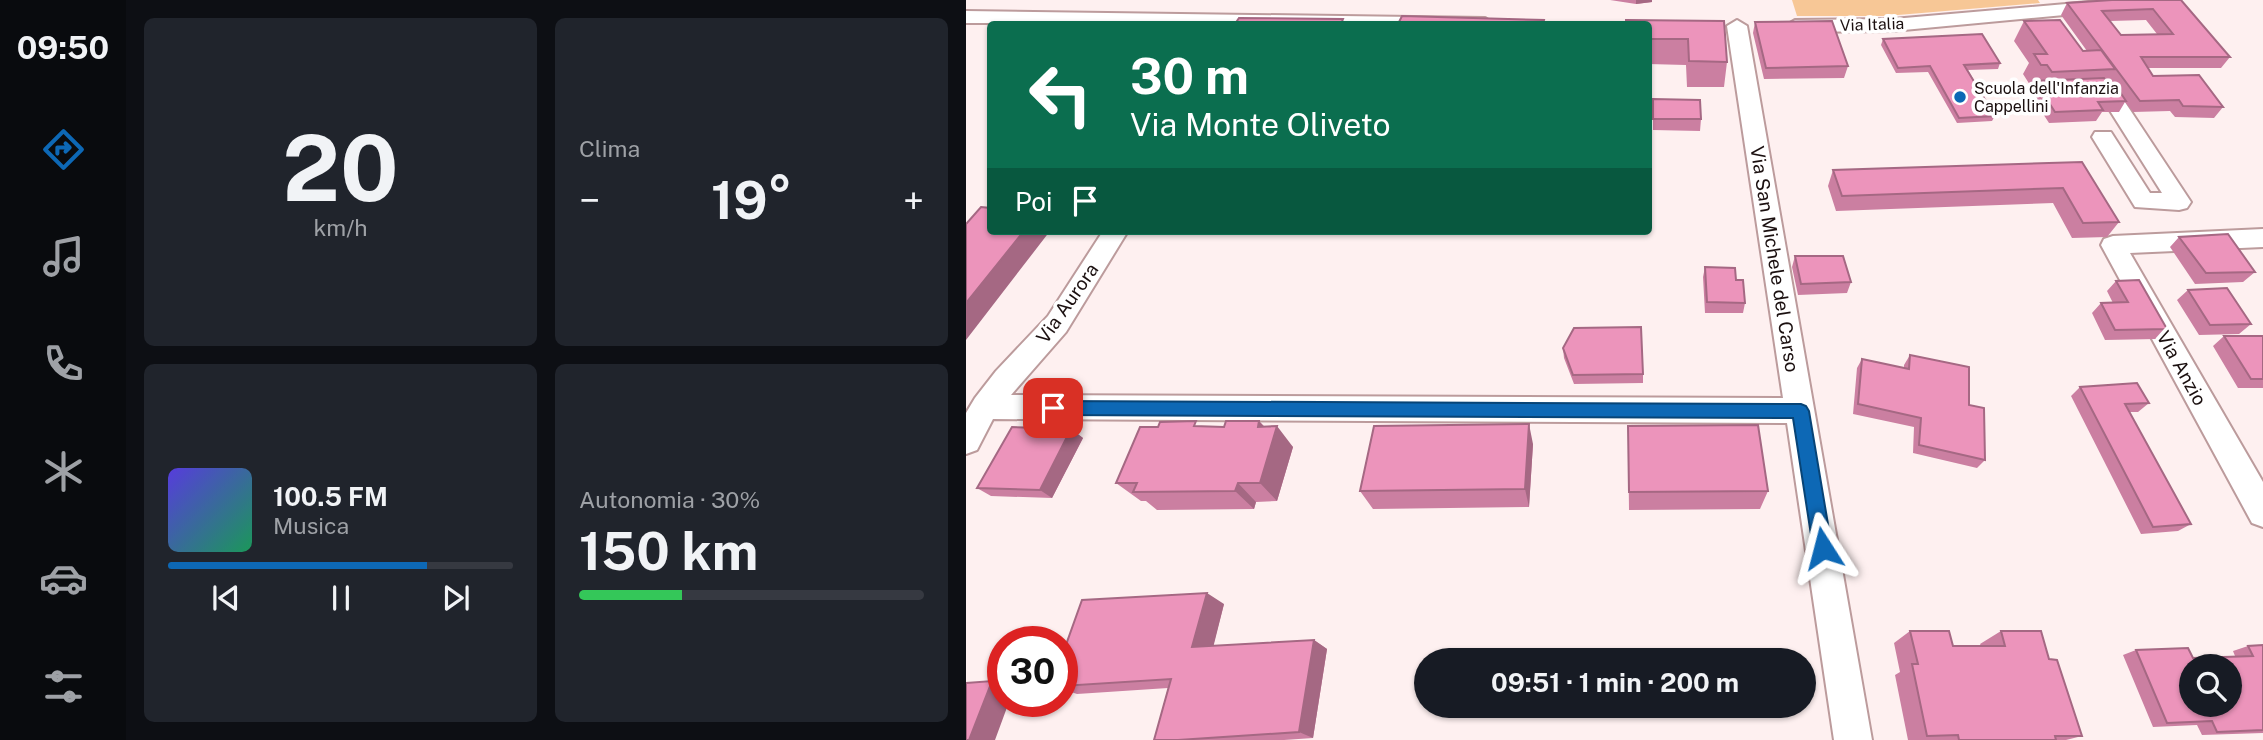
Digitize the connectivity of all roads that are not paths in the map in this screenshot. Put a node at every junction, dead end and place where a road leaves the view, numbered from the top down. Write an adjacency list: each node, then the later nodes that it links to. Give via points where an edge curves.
1 (1280, 0): 7 (street, via 1275,8)
2 (1343, 0): 8 (street, via 1339,9)
3 (2118, 6): 4 (street, Via Italia)
4 (2052, 10): 10 (street, Via Italia, via 1893,24); 11 (street)
5 (966, 17): 6 (street)
6 (1149, 21)
7 (1246, 21)
8 (1347, 21)
9 (1737, 26): 17 (street, Via San Michele del Carso)
10 (1776, 26)
11 (2068, 33)
12 (2092, 66): 13 (street, via 2179,202 2143,201)
13 (2103, 137)
14 (1113, 235): 16 (street, Via Aurora, via 1057,324)
15 (2263, 238): 19 (street, Via Anzio, via 2113,245)
16 (985, 407): 17 (street); 18 (street, Via Aurora)
17 (1801, 411): 20 (street, Via San Michele del Carso)
18 (966, 441)
19 (2263, 512)
20 (1853, 740)

